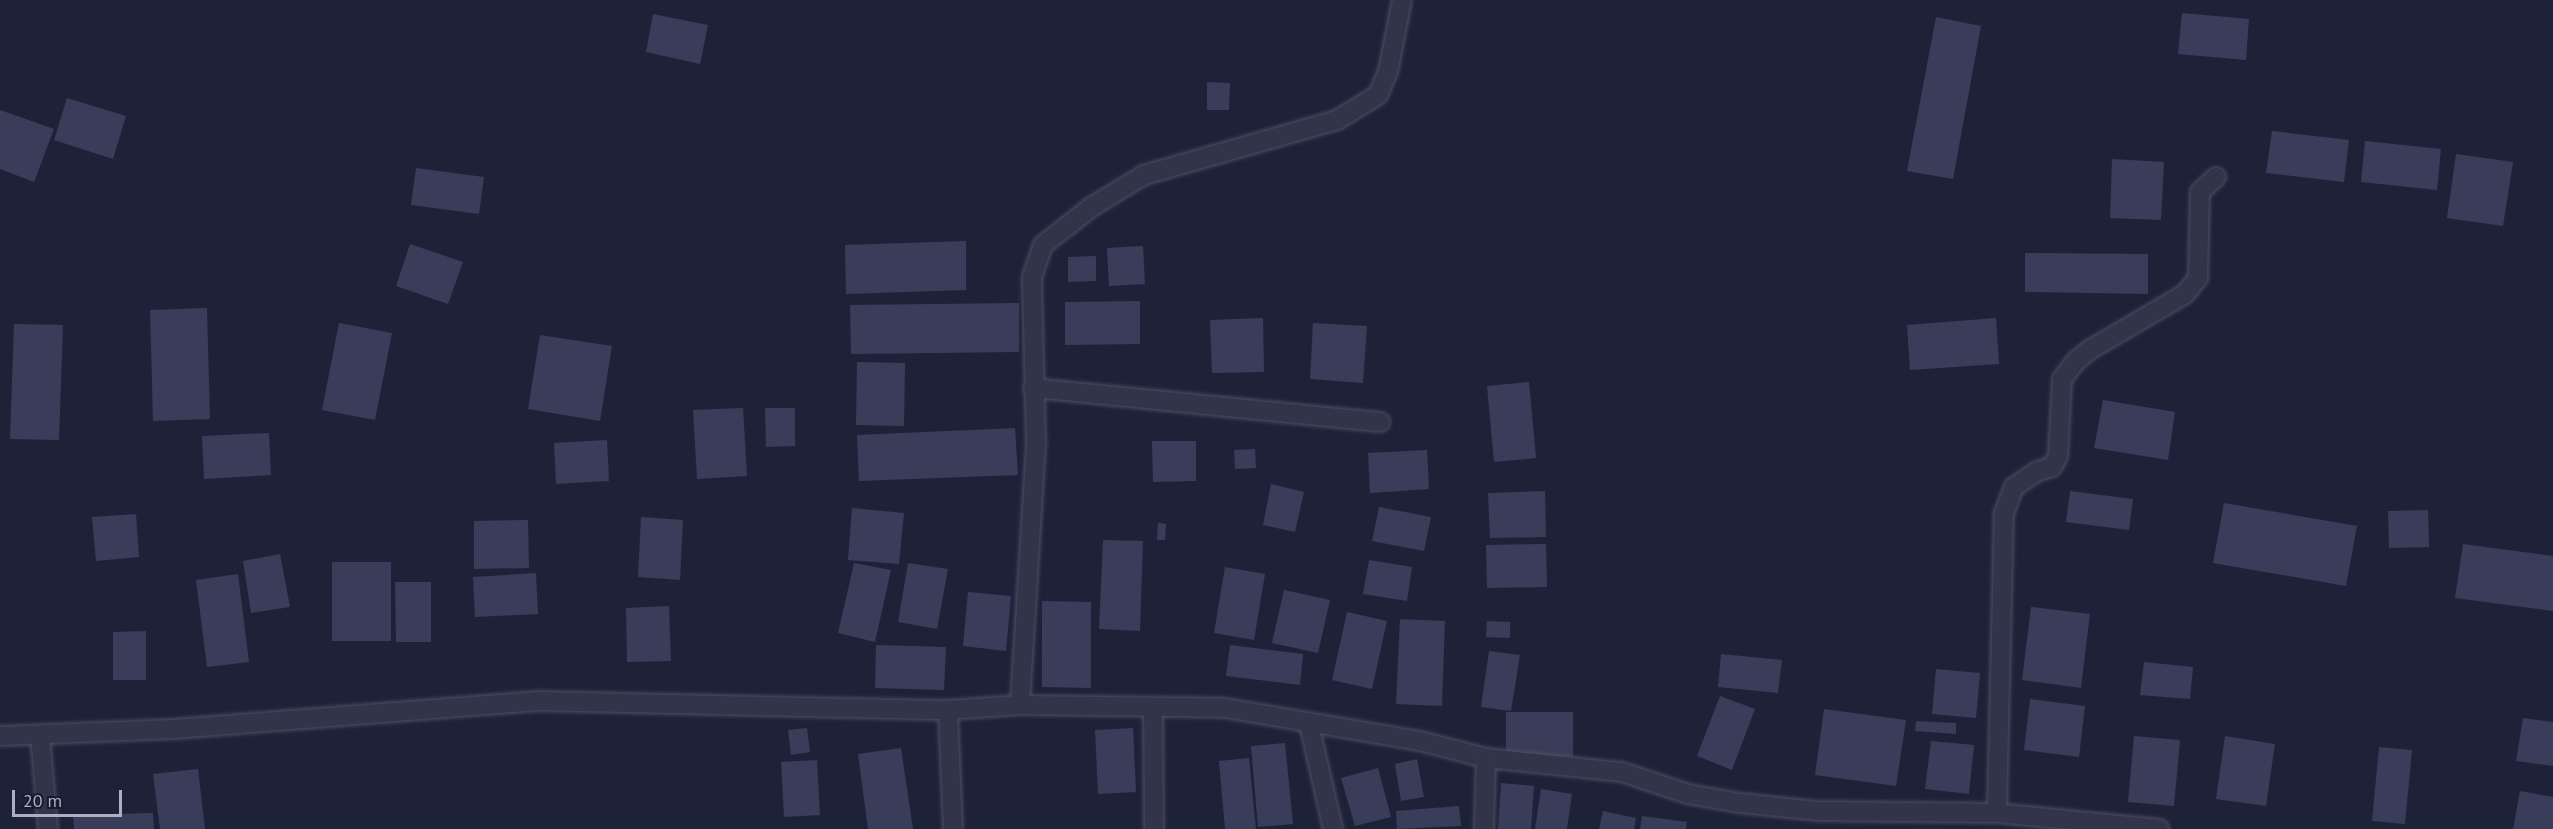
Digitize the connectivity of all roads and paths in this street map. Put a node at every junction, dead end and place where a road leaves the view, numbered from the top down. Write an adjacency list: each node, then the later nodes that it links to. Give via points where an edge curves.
1 (1402, 0): 3 (street, via 1393,52 1378,95 1337,120 1144,175 1093,206 1043,244 1032,277)
2 (2216, 177): 12 (street, via 2200,192 2198,278 2185,294 2076,361 2062,379 2058,456 2052,467 2014,487 2004,513)
3 (1033, 388): 4 (street); 5 (street, via 1036,445)
4 (1380, 422)
5 (1020, 705): 6 (street); 7 (street)
6 (1153, 708): 8 (street, via 1225,708); 16 (street)
7 (948, 710): 9 (street, via 538,701 174,729); 15 (street)
8 (1309, 724): 11 (street, via 1420,741); 17 (street)
9 (40, 735): 10 (street); 14 (street)
10 (0, 736)
11 (1486, 758): 12 (street, via 1622,772 1688,794 1817,811); 18 (street)
12 (1997, 813): 13 (street)
13 (2127, 828): 19 (street)
14 (48, 829)
15 (953, 829)
16 (1154, 829)
17 (1333, 829)
18 (1484, 829)
19 (2159, 829)

